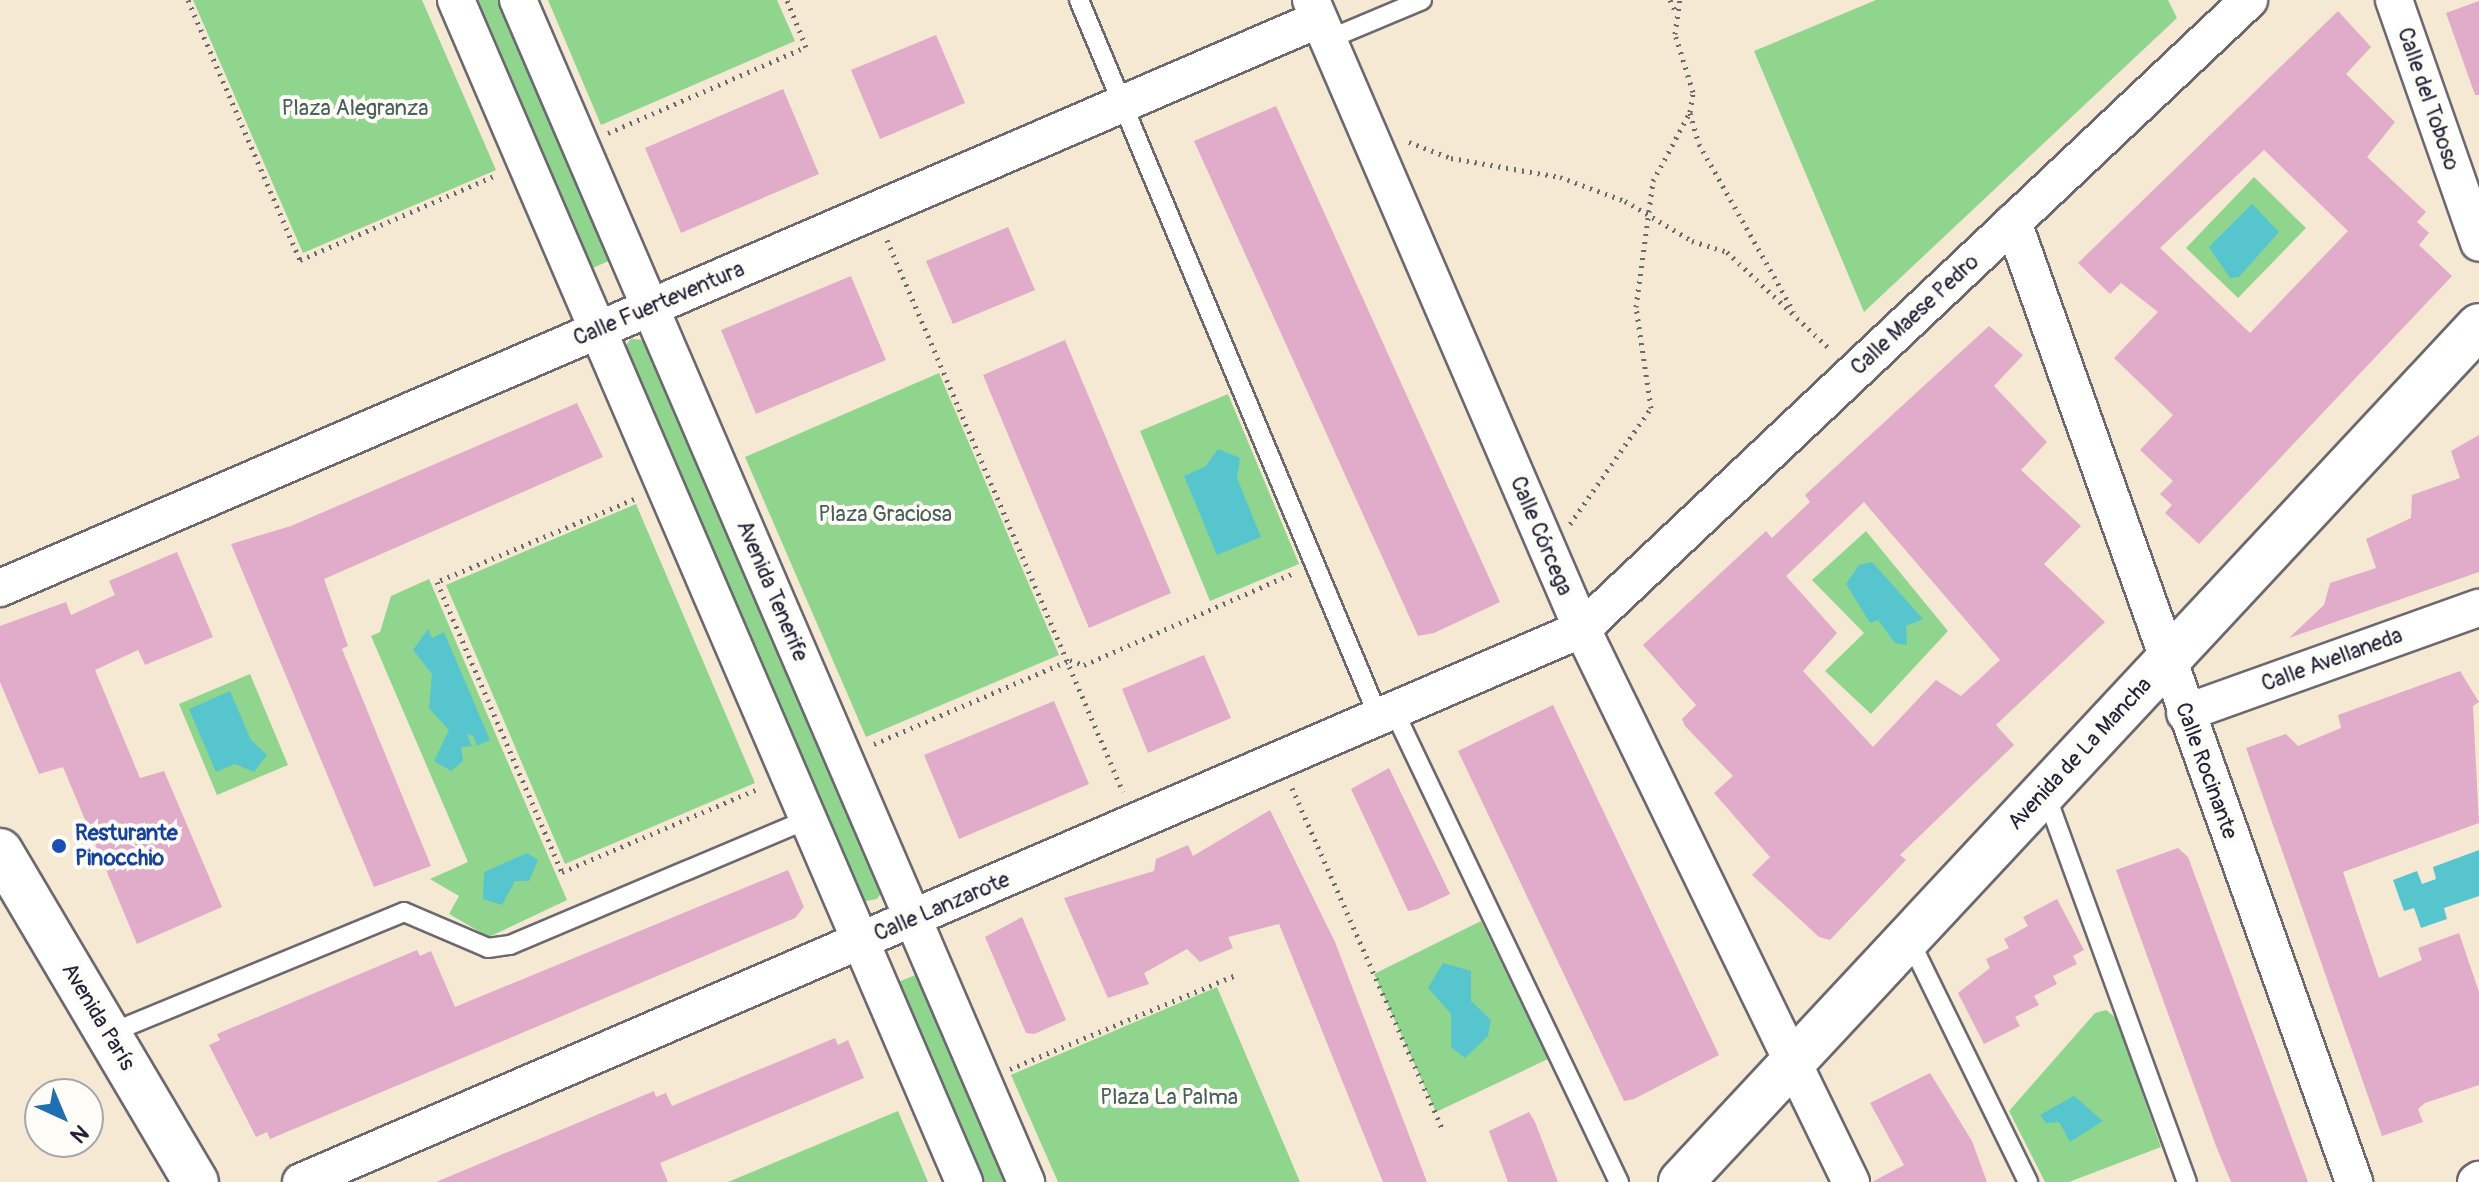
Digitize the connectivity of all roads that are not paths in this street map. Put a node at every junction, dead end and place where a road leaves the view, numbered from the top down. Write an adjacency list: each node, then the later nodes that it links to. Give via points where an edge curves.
1 (456, 0): 13 (street)
2 (518, 0): 11 (street, Avenida Tenerife)
3 (1079, 0): 8 (lane)
4 (1422, 0): 7 (lane)
5 (2249, 0): 9 (street, Calle Maese Pedro)
6 (2394, 0): 10 (street, Calle del Toboso)
7 (1319, 20): 8 (street, Calle Fuerteventura); 16 (street, Calle Córcega)
8 (1123, 104): 11 (street, Calle Fuerteventura); 19 (lane, via 1315,564)
9 (2013, 222): 16 (street, Calle Maese Pedro); 17 (street, Calle Rocinante)
10 (2479, 243)
11 (650, 308): 13 (street, Calle Fuerteventura); 23 (street, Avenida Tenerife)
12 (2479, 326): 17 (main road, Avenida de La Mancha)
13 (598, 330): 14 (street, Calle Fuerteventura); 21 (street)
14 (0, 588)
15 (2479, 608): 18 (street, Calle Avellaneda)
16 (1582, 629): 19 (street, Calle Lanzarote); 27 (street, Calle Córcega)
17 (2166, 662): 18 (street, Calle Rocinante); 20 (main road, Avenida de La Mancha)
18 (2185, 713): 37 (street, Calle Rocinante)
19 (1387, 715): 23 (street, Calle Lanzarote); 32 (lane)
20 (2045, 792): 24 (main road, Avenida de La Mancha); 36 (lane)
21 (808, 819): 25 (street); 26 (lane, via 510,945 488,948 404,912)
22 (0, 851): 26 (main road, Avenida París)
23 (913, 919): 25 (street, Calle Lanzarote); 31 (street, Avenida Tenerife)
24 (1909, 939): 27 (main road, Avenida de La Mancha); 35 (lane)
25 (861, 942): 29 (street, Calle Lanzarote); 30 (street)
26 (108, 1034): 28 (main road, Avenida París)
27 (1794, 1062): 33 (main road, Avenida de La Mancha); 34 (street, Calle Córcega)
28 (196, 1182)
29 (301, 1182)
30 (964, 1182)
31 (1026, 1182)
32 (1619, 1182)
33 (1681, 1182)
34 (1851, 1182)
35 (2028, 1182)
36 (2187, 1182)
37 (2354, 1182)

